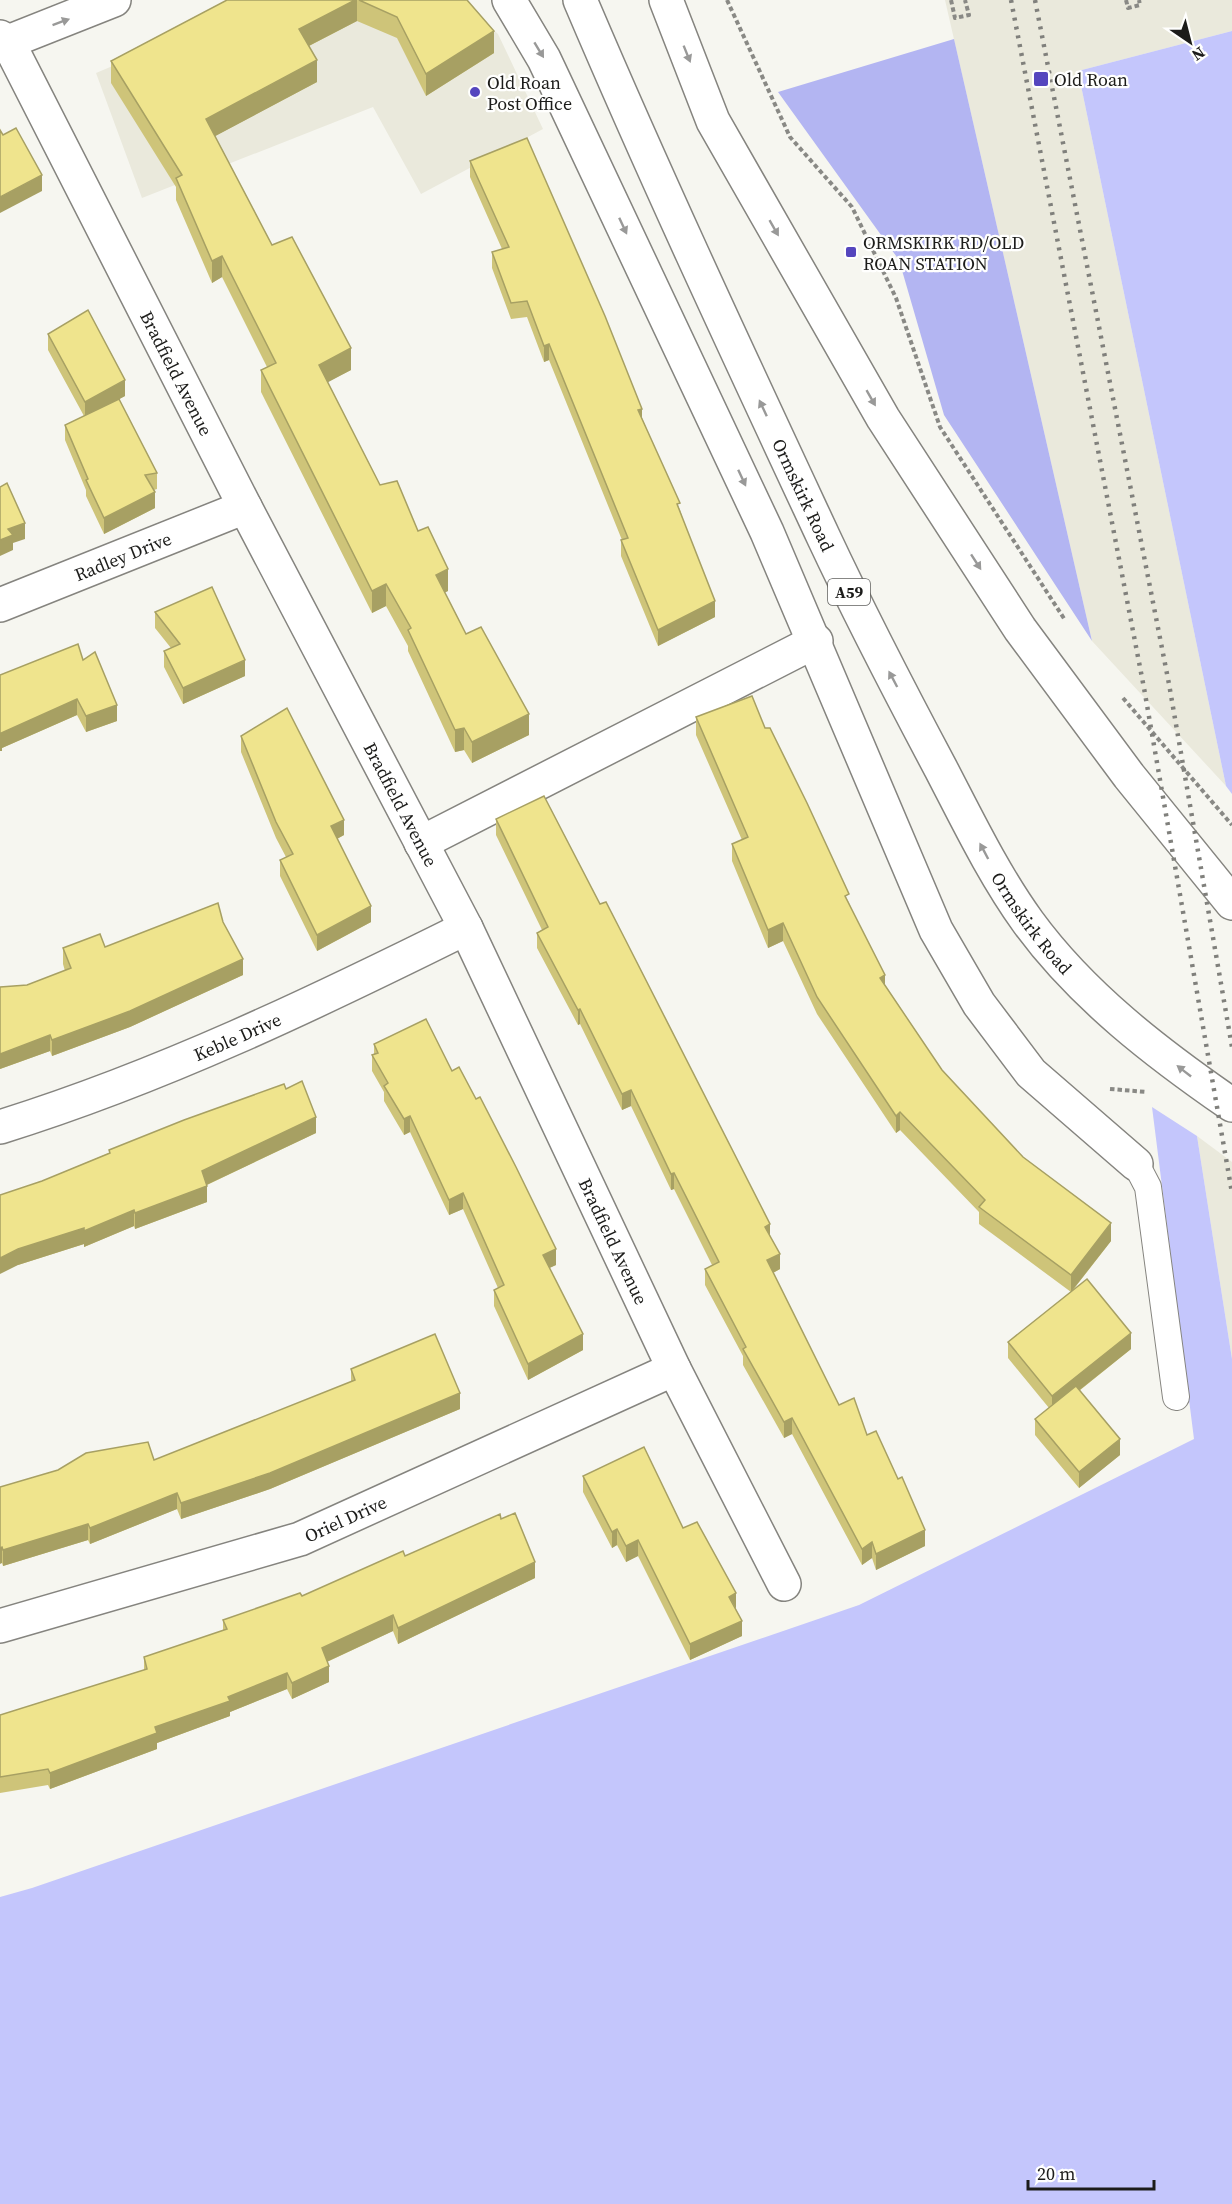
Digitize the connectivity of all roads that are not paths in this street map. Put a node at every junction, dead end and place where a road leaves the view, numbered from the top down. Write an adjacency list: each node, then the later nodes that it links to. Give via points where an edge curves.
1 (114, 0): 5 (main road, one-way to 1)
2 (509, 0): 8 (main road, one-way to 8, via 544,59)
3 (580, 0): 12 (main road, Ormskirk Road / A59, one-way to 3, via 1124,1023 1071,973 1029,923 992,866 868,633 661,189)
4 (666, 0): 10 (main road, one-way to 10, via 713,121 883,418 1020,629 1129,776)
5 (4, 39): 6 (main road, Bradfield Avenue)
6 (245, 507): 7 (main road, Radley Drive); 9 (main road, Bradfield Avenue)
7 (0, 604)
8 (816, 642): 9 (main road); 14 (main road, via 936,930 980,1004 1031,1073)
9 (422, 843): 11 (main road, Bradfield Avenue)
10 (1232, 903)
11 (466, 928): 13 (main road, Keble Drive, via 323,999 74,1104); 15 (main road, Bradfield Avenue)
12 (1232, 1105)
13 (0, 1127)
14 (1136, 1164): 16 (lane, via 1148,1187)
15 (674, 1369): 17 (main road, Bradfield Avenue); 18 (main road, Oriel Drive, via 300,1539)
16 (1176, 1397)
17 (784, 1584)
18 (0, 1626)

